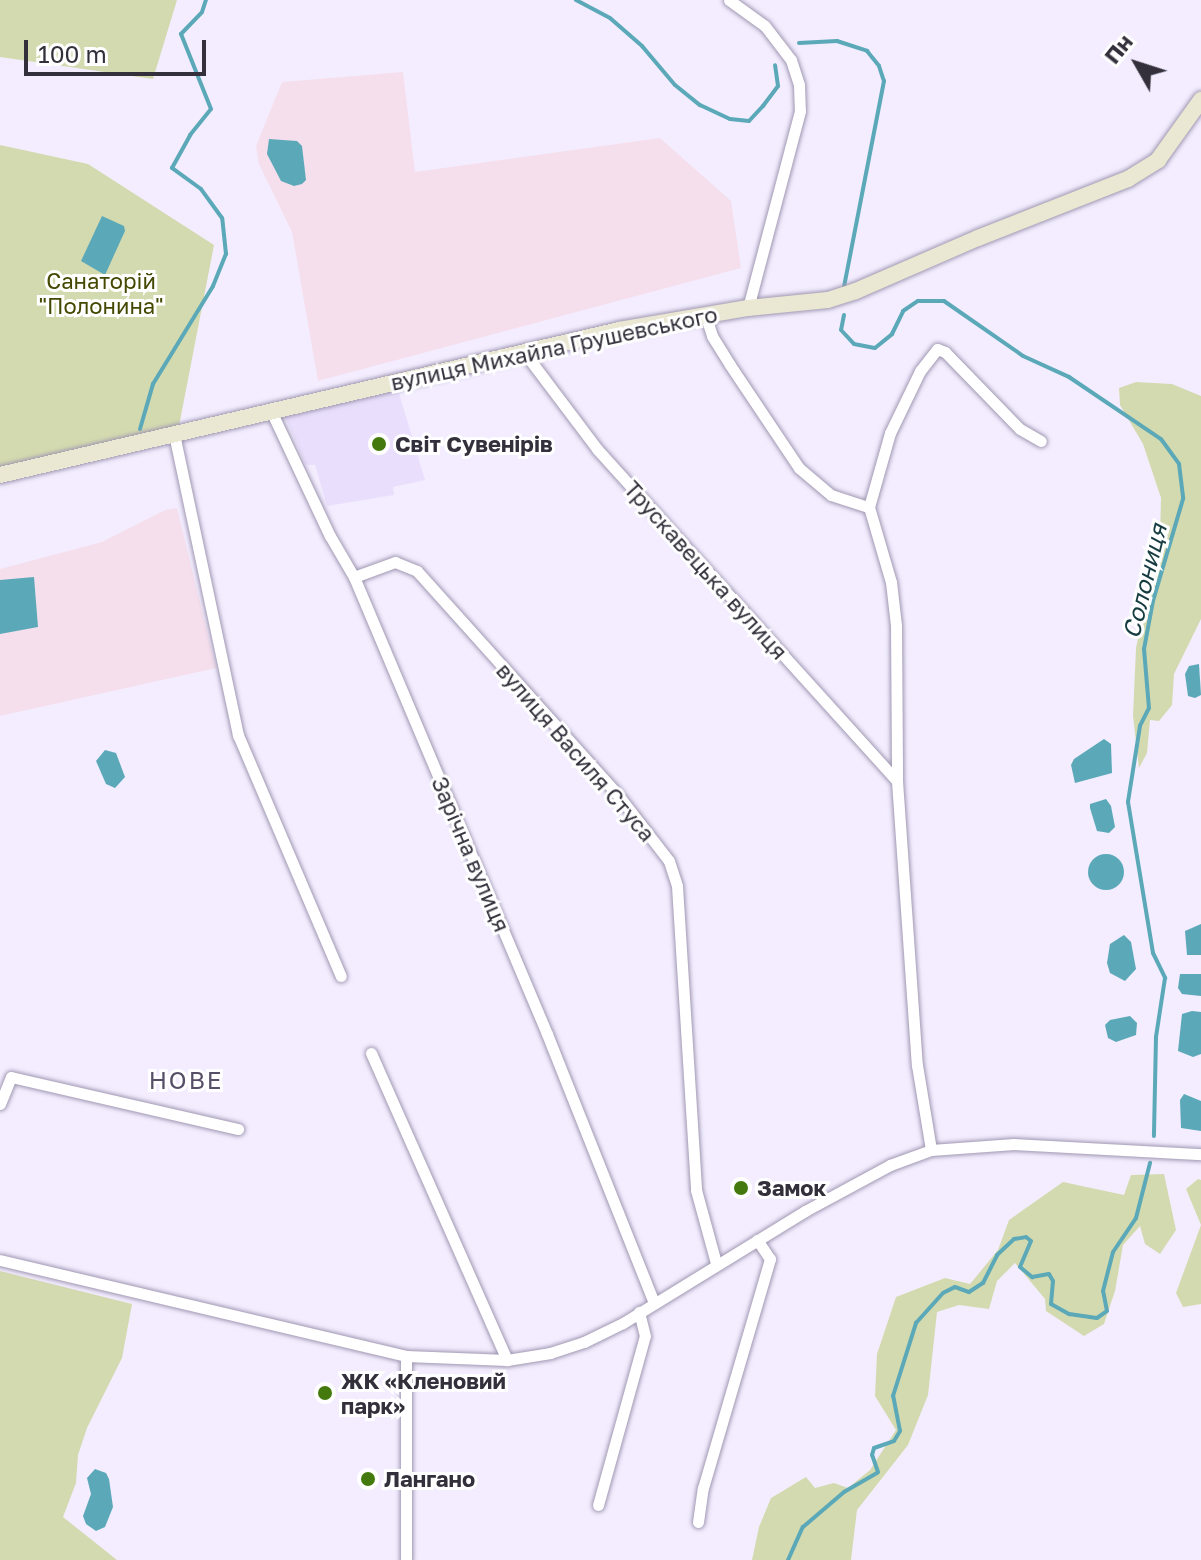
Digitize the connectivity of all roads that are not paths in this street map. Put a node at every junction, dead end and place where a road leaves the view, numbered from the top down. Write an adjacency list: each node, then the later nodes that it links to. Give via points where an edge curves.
1 (729, 0): 3 (street, via 765,26 791,60 799,85 800,111)
2 (1201, 100): 3 (street, вулиця Михайла Грушевського, via 1158,160 1128,179 856,291 828,300)
3 (748, 308): 4 (street, вулиця Михайла Грушевського)
4 (705, 314): 5 (street, вулиця Михайла Грушевського); 10 (street, via 724,355 799,468 831,495)
5 (524, 352): 6 (street, вулиця Михайла Грушевського); 12 (street, Трускавецька вулиця, via 597,449)
6 (272, 413): 7 (street, вулиця Михайла Грушевського); 11 (street, Зарічна вулиця)
7 (174, 434): 9 (street, вулиця Михайла Грушевського); 13 (street, via 238,735)
8 (1041, 441): 10 (street, via 1020,429 937,349 920,371 890,433)
9 (0, 475)
10 (869, 507): 12 (street, via 891,582 896,625)
11 (354, 577): 21 (street, вулиця Василя Стуса, via 395,562 417,571 618,795 669,861 677,886 696,1190); 22 (street, Зарічна вулиця)
12 (897, 781): 17 (street, via 917,1065)
13 (341, 976)
14 (371, 1053): 25 (street)
15 (0, 1104): 16 (street, via 11,1077)
16 (238, 1129)
17 (931, 1150): 18 (street, via 1014,1144); 19 (street, via 890,1165)
18 (1201, 1154)
19 (757, 1240): 21 (street); 27 (street, via 770,1259 703,1488)
20 (0, 1260): 24 (street)
21 (716, 1263): 22 (street)
22 (654, 1303): 23 (street)
23 (639, 1312): 25 (street, via 568,1349); 26 (street, via 645,1336)
24 (406, 1356): 25 (street); 28 (street)
25 (507, 1360)
26 (598, 1505)
27 (698, 1522)
28 (406, 1560)

